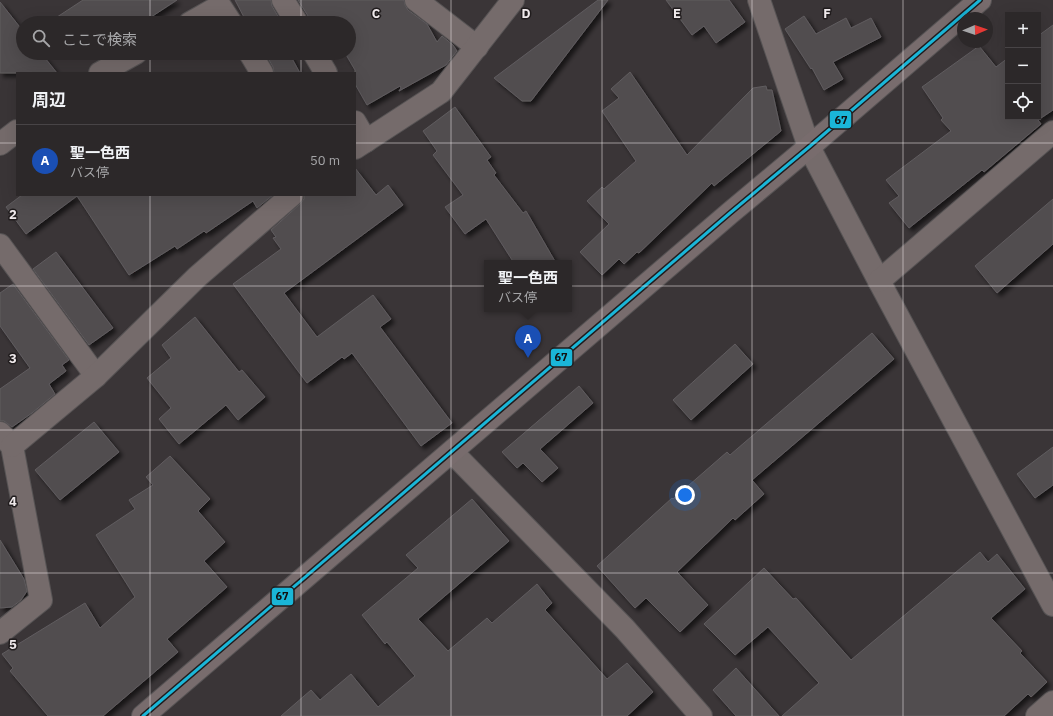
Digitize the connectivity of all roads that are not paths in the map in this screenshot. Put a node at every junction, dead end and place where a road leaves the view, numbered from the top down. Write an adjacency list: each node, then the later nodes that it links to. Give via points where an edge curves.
1 (283, 0): 8 (street)
2 (416, 0): 9 (street)
3 (514, 0): 9 (street)
4 (759, 0): 21 (street)
5 (980, 0): 21 (street)
6 (202, 16): 7 (street, via 220,6)
7 (226, 16)
8 (293, 16)
9 (477, 47): 20 (street, via 441,92)
10 (123, 60): 13 (street)
11 (254, 60): 14 (street)
12 (318, 60): 15 (street)
13 (102, 72)
14 (261, 72)
15 (325, 72)
16 (356, 127): 20 (street)
17 (16, 132): 19 (street)
18 (1053, 132): 24 (street)
19 (0, 144)
20 (360, 145)
21 (809, 147): 24 (street); 27 (street)
22 (291, 196): 25 (street, via 197,277)
23 (0, 245): 25 (street)
24 (878, 281): 28 (street)
25 (96, 376): 26 (street)
26 (6, 440): 29 (street, via 41,600)
27 (452, 452): 31 (street); 32 (street, via 625,629)
28 (1053, 605)
29 (0, 633)
30 (1053, 702): 33 (street)
31 (143, 716)
32 (701, 716)
33 (1037, 716)

